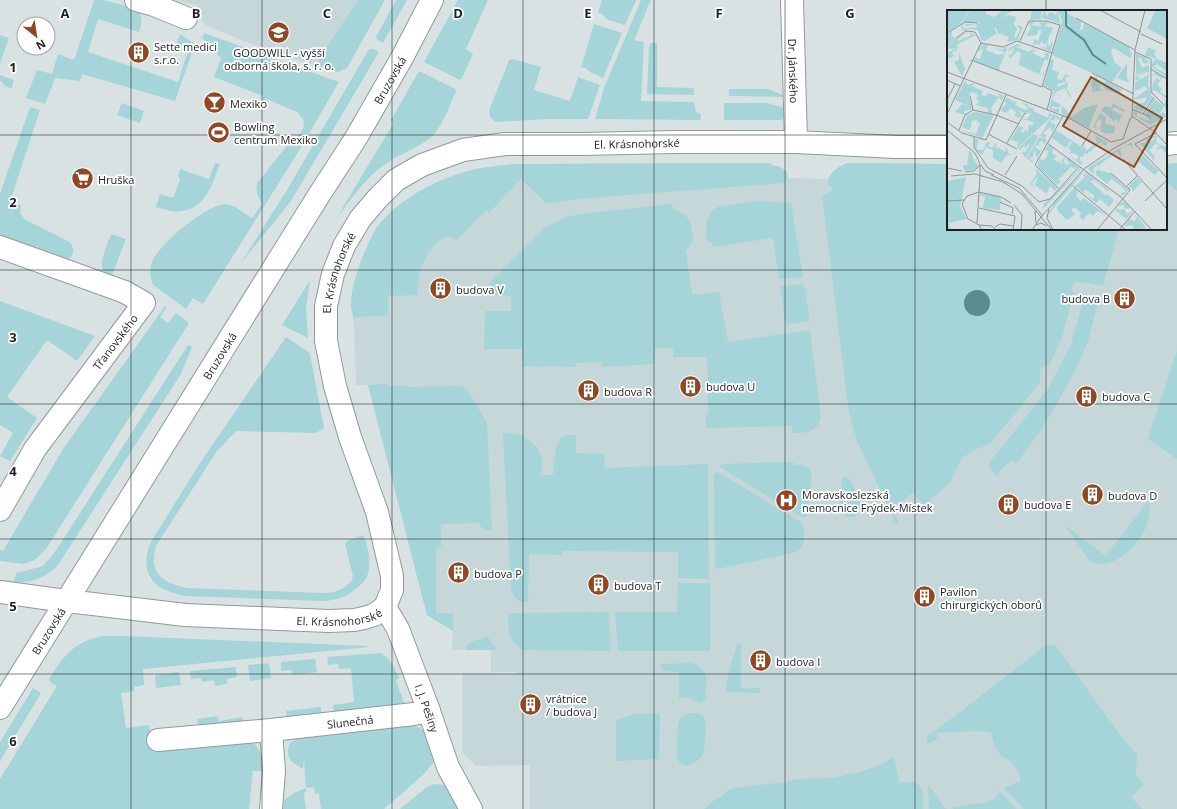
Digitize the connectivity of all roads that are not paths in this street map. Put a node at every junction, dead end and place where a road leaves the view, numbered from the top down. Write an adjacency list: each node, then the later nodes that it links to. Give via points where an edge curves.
1 (136, 0): 4 (street)
2 (432, 0): 12 (street, Bruzovská, via 356,138)
3 (792, 0): 5 (street, Dr. Jánského)
4 (186, 18)
5 (796, 142): 8 (street, El. Krásnohorské); 13 (street, El. Krásnohorské, via 505,144 463,150 422,165 396,180 377,199 360,219 344,246 333,274 326,306 326,341 339,401 377,512 392,576 392,590)
6 (1177, 143): 7 (street)
7 (1167, 144)
8 (947, 147)
9 (0, 247): 10 (street, Třanovského, via 125,292 144,303 36,449)
10 (0, 510)
11 (0, 592): 12 (street, El. Krásnohorské)
12 (66, 601): 13 (street, El. Krásnohorské, via 185,615 328,621 364,618); 14 (street, Bruzovská)
13 (385, 607): 15 (street, I. J. Pešiny, via 398,629)
14 (0, 708)
15 (429, 711): 16 (street, Slunečná); 19 (street, I. J. Pešiny, via 448,767)
16 (271, 730): 17 (street, Slunečná); 18 (street, via 274,771)
17 (158, 740)
18 (271, 809)
19 (472, 809)

